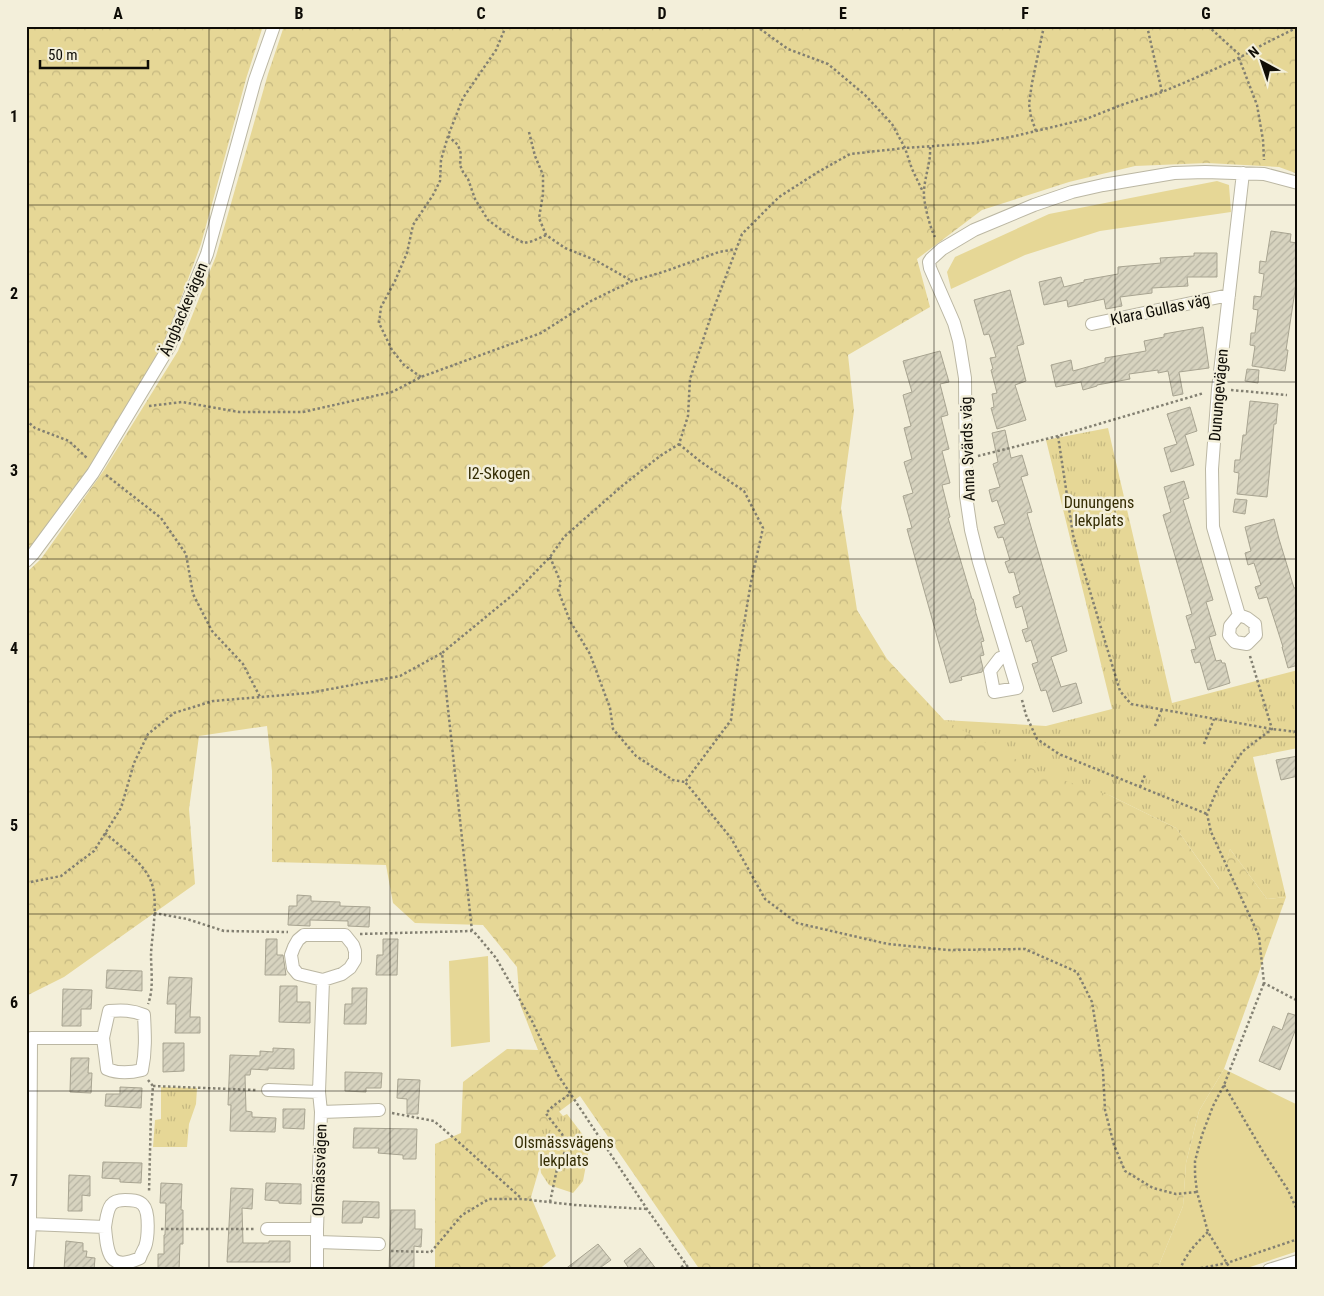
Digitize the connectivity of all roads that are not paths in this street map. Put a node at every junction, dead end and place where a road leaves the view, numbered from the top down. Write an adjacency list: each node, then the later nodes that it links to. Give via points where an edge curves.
1 (274, 26): 6 (street, Ängbackevägen, via 255,80 207,254 169,347 97,467)
2 (1243, 173): 3 (street, via 1264,174); 4 (street, Dunungevägen); 8 (street, Anna Svärds väg, via 1174,173 1072,192 974,230 942,249 929,262 959,341 965,378 966,496 971,530)
3 (1298, 183)
4 (1229, 295): 5 (street, Klara Gullas väg); 7 (street, Dunungevägen, via 1212,469 1213,527)
5 (1092, 324)
6 (26, 561)
7 (1238, 615): 7 (street, via 1230,626 1229,635 1235,642 1247,644 1256,635 1255,624)
8 (1006, 656): 8 (street, Anna Svärds väg, via 1017,688 994,692 990,671 1000,658)
9 (323, 980): 9 (street, via 342,974 355,960 353,945 345,935 304,936 294,947 291,955 293,968 298,974); 12 (street, Olsmässvägen)
10 (103, 1038): 10 (street, via 107,1069 115,1072 142,1070 146,1038 144,1015 136,1011 110,1011); 15 (street, via 31,1038)
11 (268, 1090): 12 (street)
12 (319, 1092): 14 (street, Olsmässvägen)
13 (379, 1110): 14 (street, Olsmässvägen)
14 (321, 1112): 19 (street, Olsmässvägen)
15 (28, 1124): 16 (street)
16 (30, 1224): 17 (street); 21 (street)
17 (105, 1227): 17 (street, via 112,1204 119,1200 133,1200 144,1206 147,1229 140,1258 120,1263 110,1257)
18 (268, 1229): 19 (street, Olsmässvägen)
19 (318, 1235): 20 (street, Olsmässvägen); 24 (street, Olsmässvägen)
20 (379, 1244)
21 (27, 1256): 23 (street)
22 (1298, 1261): 25 (street)
23 (27, 1270)
24 (317, 1270)
25 (1269, 1270)

